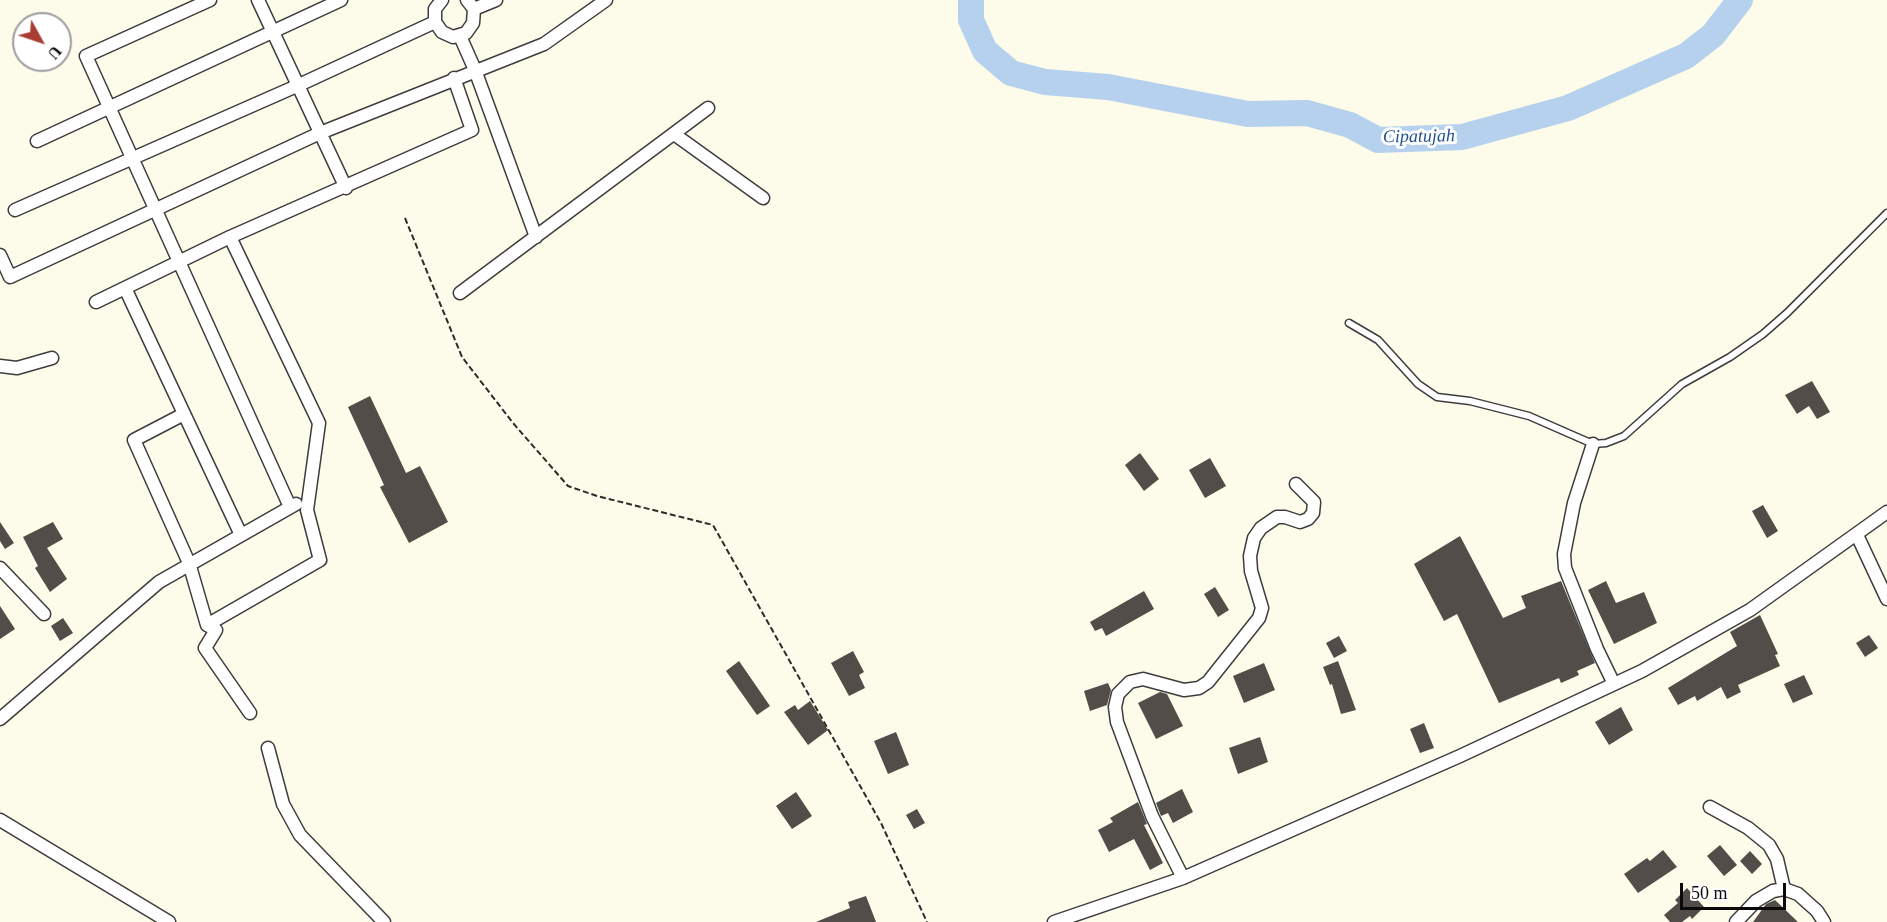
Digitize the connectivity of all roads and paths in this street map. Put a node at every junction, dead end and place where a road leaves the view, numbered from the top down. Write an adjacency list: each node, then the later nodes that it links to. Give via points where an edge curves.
1 (210, 0): 14 (street, via 86,56)
2 (258, 0): 9 (street)
3 (341, 0): 9 (street)
4 (442, 0): 8 (street, via 435,9)
5 (496, 0): 7 (street)
6 (606, 0): 11 (street, via 544,44)
7 (470, 4): 10 (street, via 473,23)
8 (435, 22): 10 (street, via 447,36); 13 (street)
9 (273, 33): 13 (street); 14 (street)
10 (460, 36): 11 (street)
11 (476, 70): 12 (street); 27 (street)
12 (454, 78): 16 (street); 20 (street, via 472,130)
13 (299, 86): 16 (street); 19 (street)
14 (109, 108): 18 (street); 19 (street)
15 (708, 108): 17 (street)
16 (320, 133): 20 (street); 22 (street)
17 (674, 134): 21 (street); 27 (street)
18 (37, 141)
19 (131, 157): 22 (street); 23 (street)
20 (346, 188): 26 (street)
21 (763, 198)
22 (154, 208): 28 (street, via 10,277); 29 (street)
23 (15, 210)
24 (1887, 213): 37 (lane, via 1763,334 1682,384 1624,436)
25 (405, 218): 59 (path, via 462,357 568,486 713,525 881,823)
26 (230, 237): 29 (street); 39 (street, via 319,423)
27 (536, 237): 31 (street)
28 (0, 255)
29 (178, 262): 30 (street); 40 (street)
30 (125, 288): 32 (street); 36 (street)
31 (460, 293)
32 (96, 302)
33 (1349, 323): 37 (lane, via 1378,340 1418,384 1437,397 1528,416)
34 (52, 358): 35 (street, via 17,368)
35 (0, 366)
36 (184, 414): 42 (street); 44 (street, via 134,441)
37 (1593, 444): 49 (street, via 1574,504 1565,568)
38 (1296, 484): 55 (street, via 1314,502 1313,513 1300,522 1277,517 1254,538 1250,556 1262,608 1259,618 1212,677 1199,688 1184,690 1143,680 1130,682 1118,694 1117,722 1152,816)
39 (307, 500): 40 (street); 48 (street, via 320,560)
40 (290, 507): 42 (street)
41 (1887, 513): 43 (street)
42 (241, 535): 44 (street)
43 (1857, 535): 46 (street); 49 (street, via 1750,610)
44 (189, 563): 48 (street); 51 (street, via 159,582)
45 (0, 568): 47 (street)
46 (1887, 599)
47 (44, 614)
48 (207, 625): 50 (street, via 216,630 205,648)
49 (1614, 684): 55 (street)
50 (250, 713)
51 (0, 719)
52 (268, 748): 58 (street, via 283,804 300,835)
53 (1710, 807): 56 (street, via 1769,845 1777,859)
54 (0, 820): 57 (street)
55 (1183, 878): 60 (street)
56 (1784, 889): 61 (street, via 1756,901); 62 (street, via 1798,894)
57 (169, 922)
58 (384, 922)
59 (927, 922)
60 (1054, 922)
61 (1736, 922)
62 (1824, 922)

